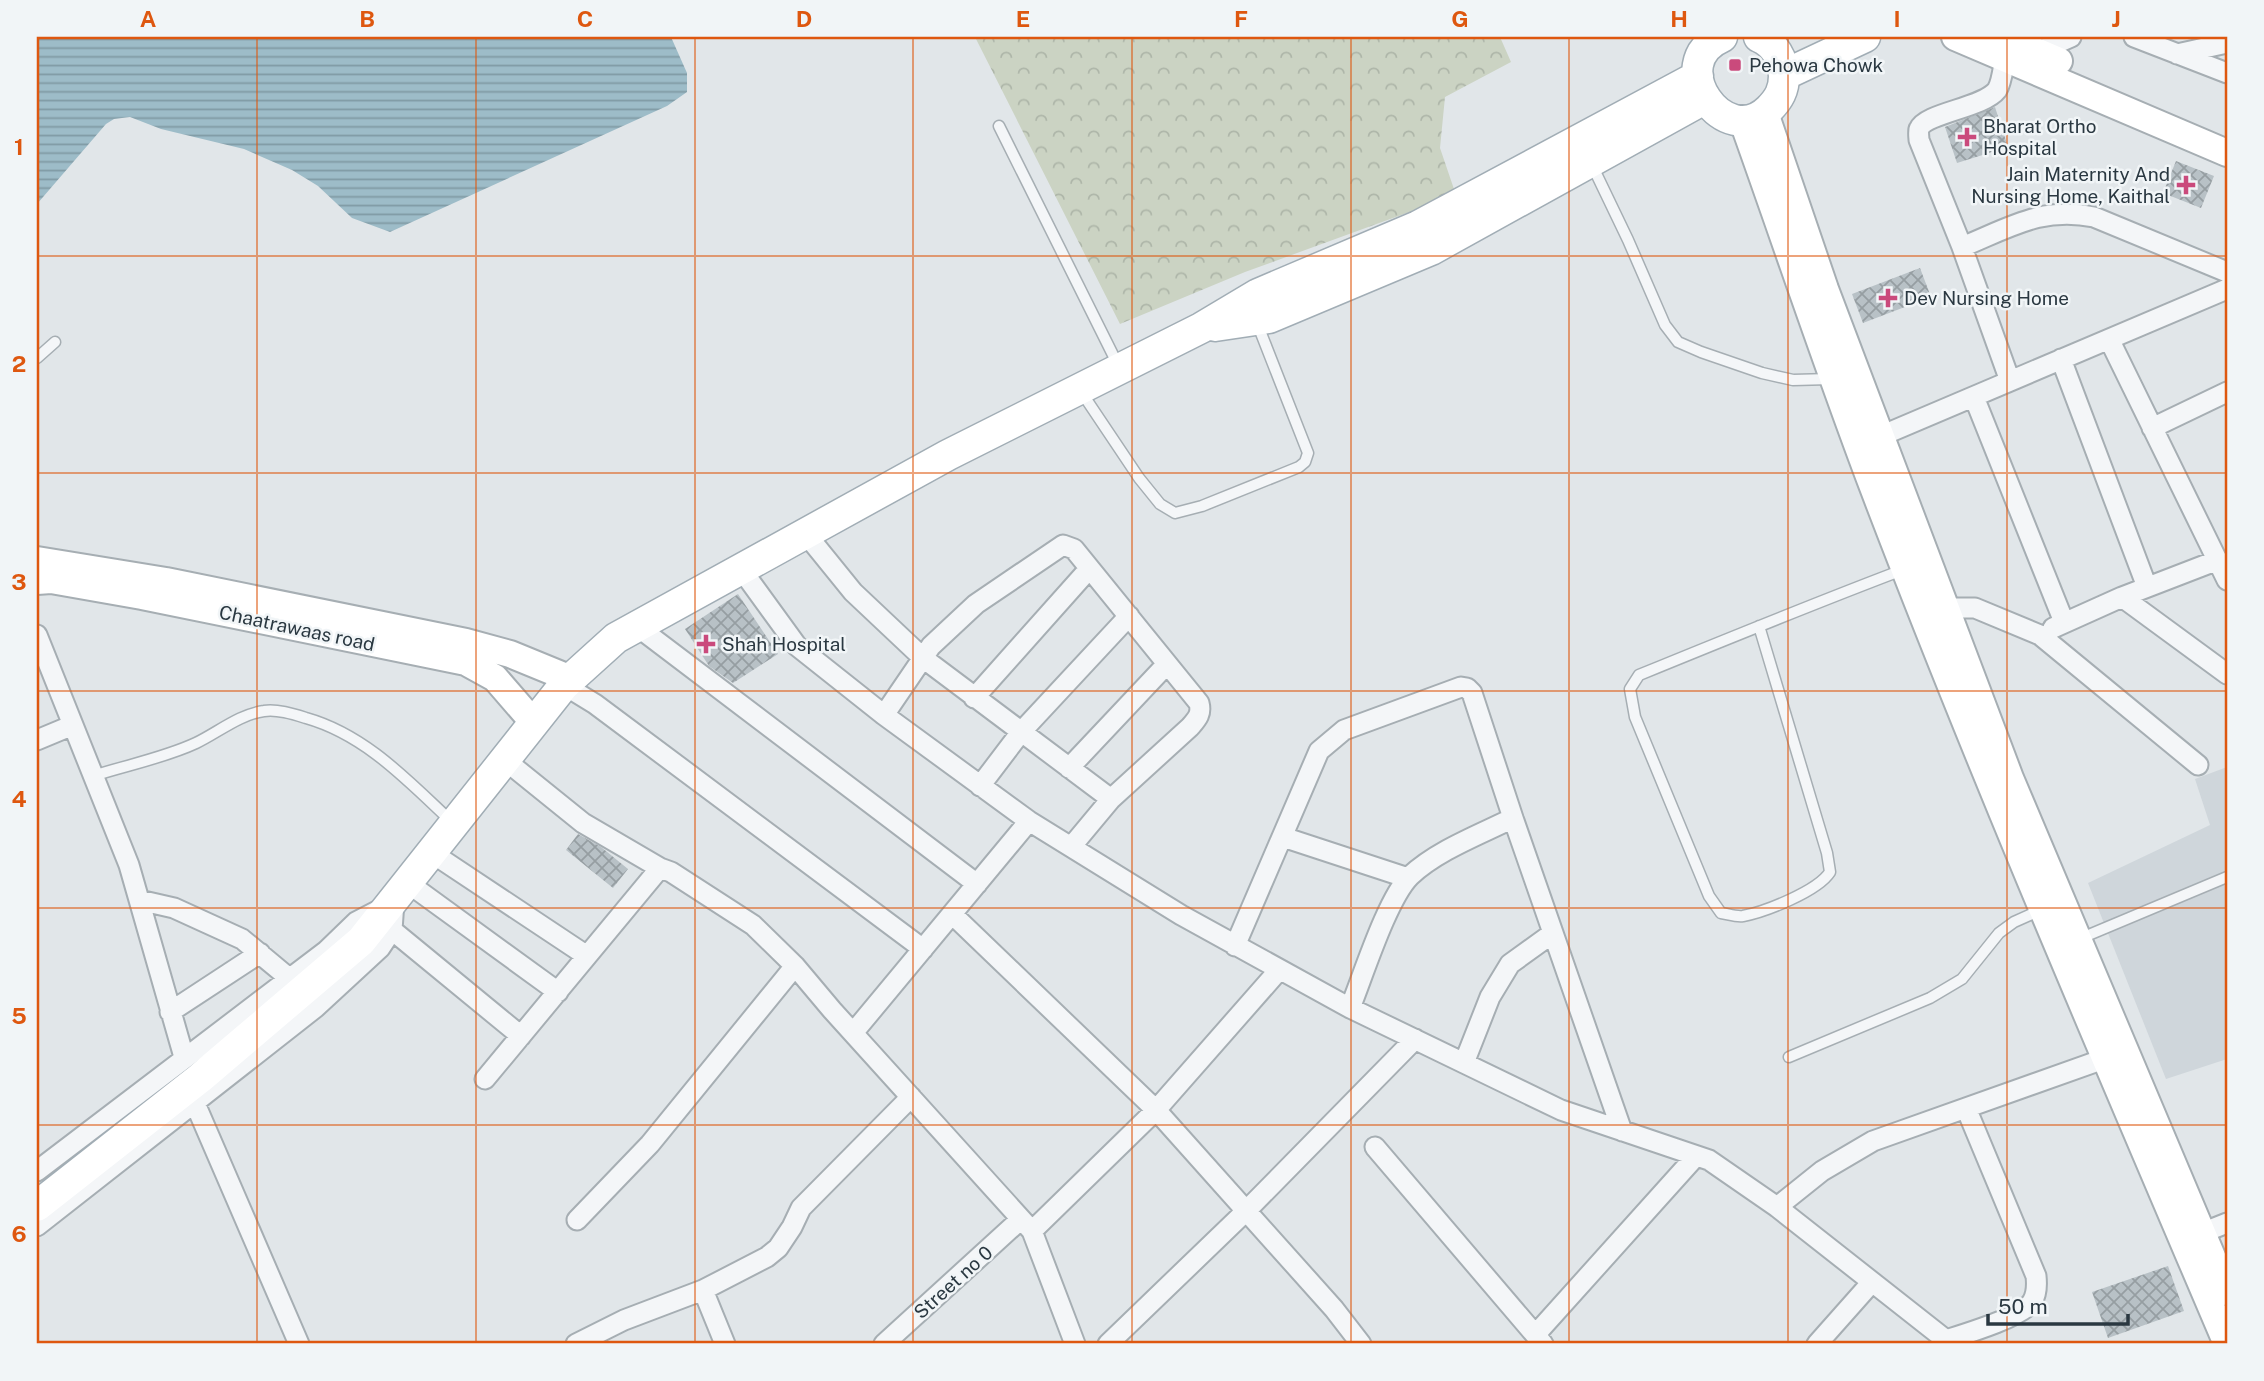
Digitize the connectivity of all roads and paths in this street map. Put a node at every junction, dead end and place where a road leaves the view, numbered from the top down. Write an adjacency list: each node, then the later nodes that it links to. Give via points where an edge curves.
1 (1865, 37): 12 (main road)
2 (1955, 37): 8 (main road)
3 (2071, 37): 9 (street)
4 (2134, 37): 10 (street)
5 (1713, 40): 13 (main road, via 1698,66)
6 (1774, 40): 12 (main road)
7 (2227, 43): 10 (street)
8 (2004, 47): 9 (main road); 18 (main road); 20 (street, via 1999,87 1994,93 1930,120 1918,130)
9 (2037, 52): 16 (main road)
10 (2177, 54): 11 (street)
11 (2227, 73)
12 (1784, 75): 14 (main road, via 1777,100)
13 (1701, 88): 14 (main road, via 1715,111 1731,119); 17 (main road)
14 (1754, 116): 30 (main road); 36 (main road, via 1825,289)
15 (999, 126): 29 (lane)
16 (2227, 135)
17 (1586, 151): 19 (main road); 30 (lane, via 1665,325 1678,342 1762,373 1793,380)
18 (2227, 153)
19 (1475, 211): 23 (main road, via 1431,250); 24 (main road, via 1418,226 1258,294)
20 (1962, 247): 21 (street, via 2043,215 2071,212 2094,217); 31 (street)
21 (2227, 272)
22 (2227, 289): 25 (street)
23 (1255, 320): 24 (main road); 32 (lane, via 1308,453 1300,467 1214,501 1175,513 1160,504)
24 (1202, 328): 29 (main road)
25 (2109, 339): 28 (street); 35 (street)
26 (55, 342): 27 (lane)
27 (37, 358)
28 (2061, 359): 31 (street); 45 (street)
29 (1120, 369): 32 (main road)
30 (1835, 379): 36 (main road)
31 (2010, 381): 34 (street)
32 (1080, 389): 37 (main road)
33 (2227, 392): 35 (street)
34 (1974, 397): 36 (street); 49 (street)
35 (2152, 428): 38 (street)
36 (1870, 441): 40 (main road)
37 (806, 534): 41 (main road); 54 (street, via 853,592)
38 (2220, 554): 43 (street); 45 (street)
39 (37, 560): 57 (main road, via 166,581 466,642 510,654)
40 (1917, 566): 47 (main road); 51 (lane); 82 (main road, via 1988,778)
41 (741, 569): 50 (main road); 59 (street, via 797,646)
42 (1089, 569): 48 (street); 54 (street, via 1074,549 1063,545 976,604); 58 (street)
43 (2227, 580)
44 (37, 581): 60 (main road, Chaatrawaas road, via 142,596 466,662 495,678)
45 (2147, 587): 46 (street)
46 (2122, 597): 49 (street); 56 (street)
47 (1946, 608): 53 (street, via 1975,608); 85 (main road)
48 (1129, 616): 55 (street); 62 (street)
49 (2064, 622): 53 (street)
50 (638, 626): 57 (main road, via 616,638); 79 (street)
51 (1759, 626): 51 (lane, via 1639,675 1630,689 1635,717 1709,896 1721,913 1741,917 1804,894 1830,872)
52 (37, 635): 61 (street)
53 (2040, 635): 65 (street)
54 (923, 658): 58 (street); 59 (street)
55 (1167, 664): 66 (street); 69 (street, via 1199,703 1198,717)
56 (2227, 674)
57 (567, 682): 60 (main road); 87 (street)
58 (974, 698): 62 (street)
59 (884, 715): 68 (street)
60 (534, 723): 64 (main road)
61 (73, 725): 63 (street); 67 (street)
62 (1021, 732): 66 (street); 68 (street)
63 (37, 740)
64 (505, 760): 72 (main road); 76 (street, via 583,823)
65 (2198, 765)
66 (1069, 768): 69 (street)
67 (93, 776): 72 (lane, via 193,744 249,715 290,713 337,728 359,741); 80 (street)
68 (980, 786): 71 (street)
69 (1111, 799): 74 (street)
70 (1513, 818): 73 (street, via 1472,693 1464,687 1344,730 1320,751); 78 (street, via 1434,858); 84 (street)
71 (1029, 821): 74 (street); 79 (street)
72 (454, 824): 75 (main road)
73 (1283, 837): 78 (street); 86 (street)
74 (1071, 847): 86 (street)
75 (432, 853): 81 (main road); 89 (street)
76 (660, 868): 89 (street); 90 (street, via 753,925)
77 (2227, 877): 85 (lane)
78 (1408, 878): 94 (street, via 1388,913)
79 (977, 884): 83 (street)
80 (139, 900): 88 (street, via 174,908 242,939); 95 (street)
81 (398, 905): 92 (street, via 356,922); 93 (street); 97 (street); 105 (street, via 380,948 315,1008); 112 (main road, via 200,1078)
82 (2043, 909): 99 (main road); 101 (lane, via 1999,933 1962,979 1930,998)
83 (952, 914): 87 (street); 107 (street)
84 (1553, 933): 102 (street, via 1510,964 1490,997); 108 (street)
85 (2078, 940): 99 (main road)
86 (1236, 946): 91 (street)
87 (922, 949): 96 (street)
88 (260, 953): 92 (street); 95 (street)
89 (587, 956): 93 (street)
90 (795, 966): 96 (street); 115 (street, via 650,1144)
91 (1279, 970): 94 (street); 107 (street, Street no 0)
92 (289, 978): 100 (street)
93 (558, 992): 97 (street)
94 (1350, 1008): 98 (street)
95 (170, 1012): 100 (street)
96 (853, 1033): 104 (street)
97 (522, 1036): 103 (street)
98 (1415, 1040): 102 (street); 114 (street)
99 (2116, 1055): 106 (street); 119 (main road); 133 (main road)
100 (184, 1057): 111 (street)
101 (1789, 1057)
102 (1464, 1063): 108 (street, via 1561,1110)
103 (485, 1079)
104 (911, 1097): 117 (street); 121 (street, via 801,1208 778,1248)
105 (194, 1101): 118 (street); 125 (street)
106 (1966, 1108): 113 (street, via 1873,1141 1822,1171); 124 (street, via 2036,1276 2037,1289 2021,1312)
107 (1156, 1110): 114 (street); 117 (street, Street no 0)
108 (1622, 1131): 110 (street)
109 (1375, 1147): 123 (street)
110 (1696, 1156): 113 (street); 123 (street)
111 (37, 1171)
112 (37, 1206)
113 (1777, 1206): 120 (street)
114 (1246, 1211): 130 (street); 131 (street)
115 (577, 1220)
116 (2227, 1223): 119 (street)
117 (1026, 1225): 128 (street, Street no 0); 129 (street)
118 (37, 1226)
119 (2202, 1233): 122 (main road)
120 (1872, 1282): 124 (street); 132 (street)
121 (703, 1290): 126 (street); 127 (street)
122 (2227, 1292)
123 (1539, 1339)
124 (1947, 1342)
125 (299, 1344)
126 (576, 1344)
127 (725, 1344)
128 (884, 1344)
129 (1075, 1344)
130 (1108, 1344)
131 (1361, 1344)
132 (1817, 1344)
133 (2227, 1344)

